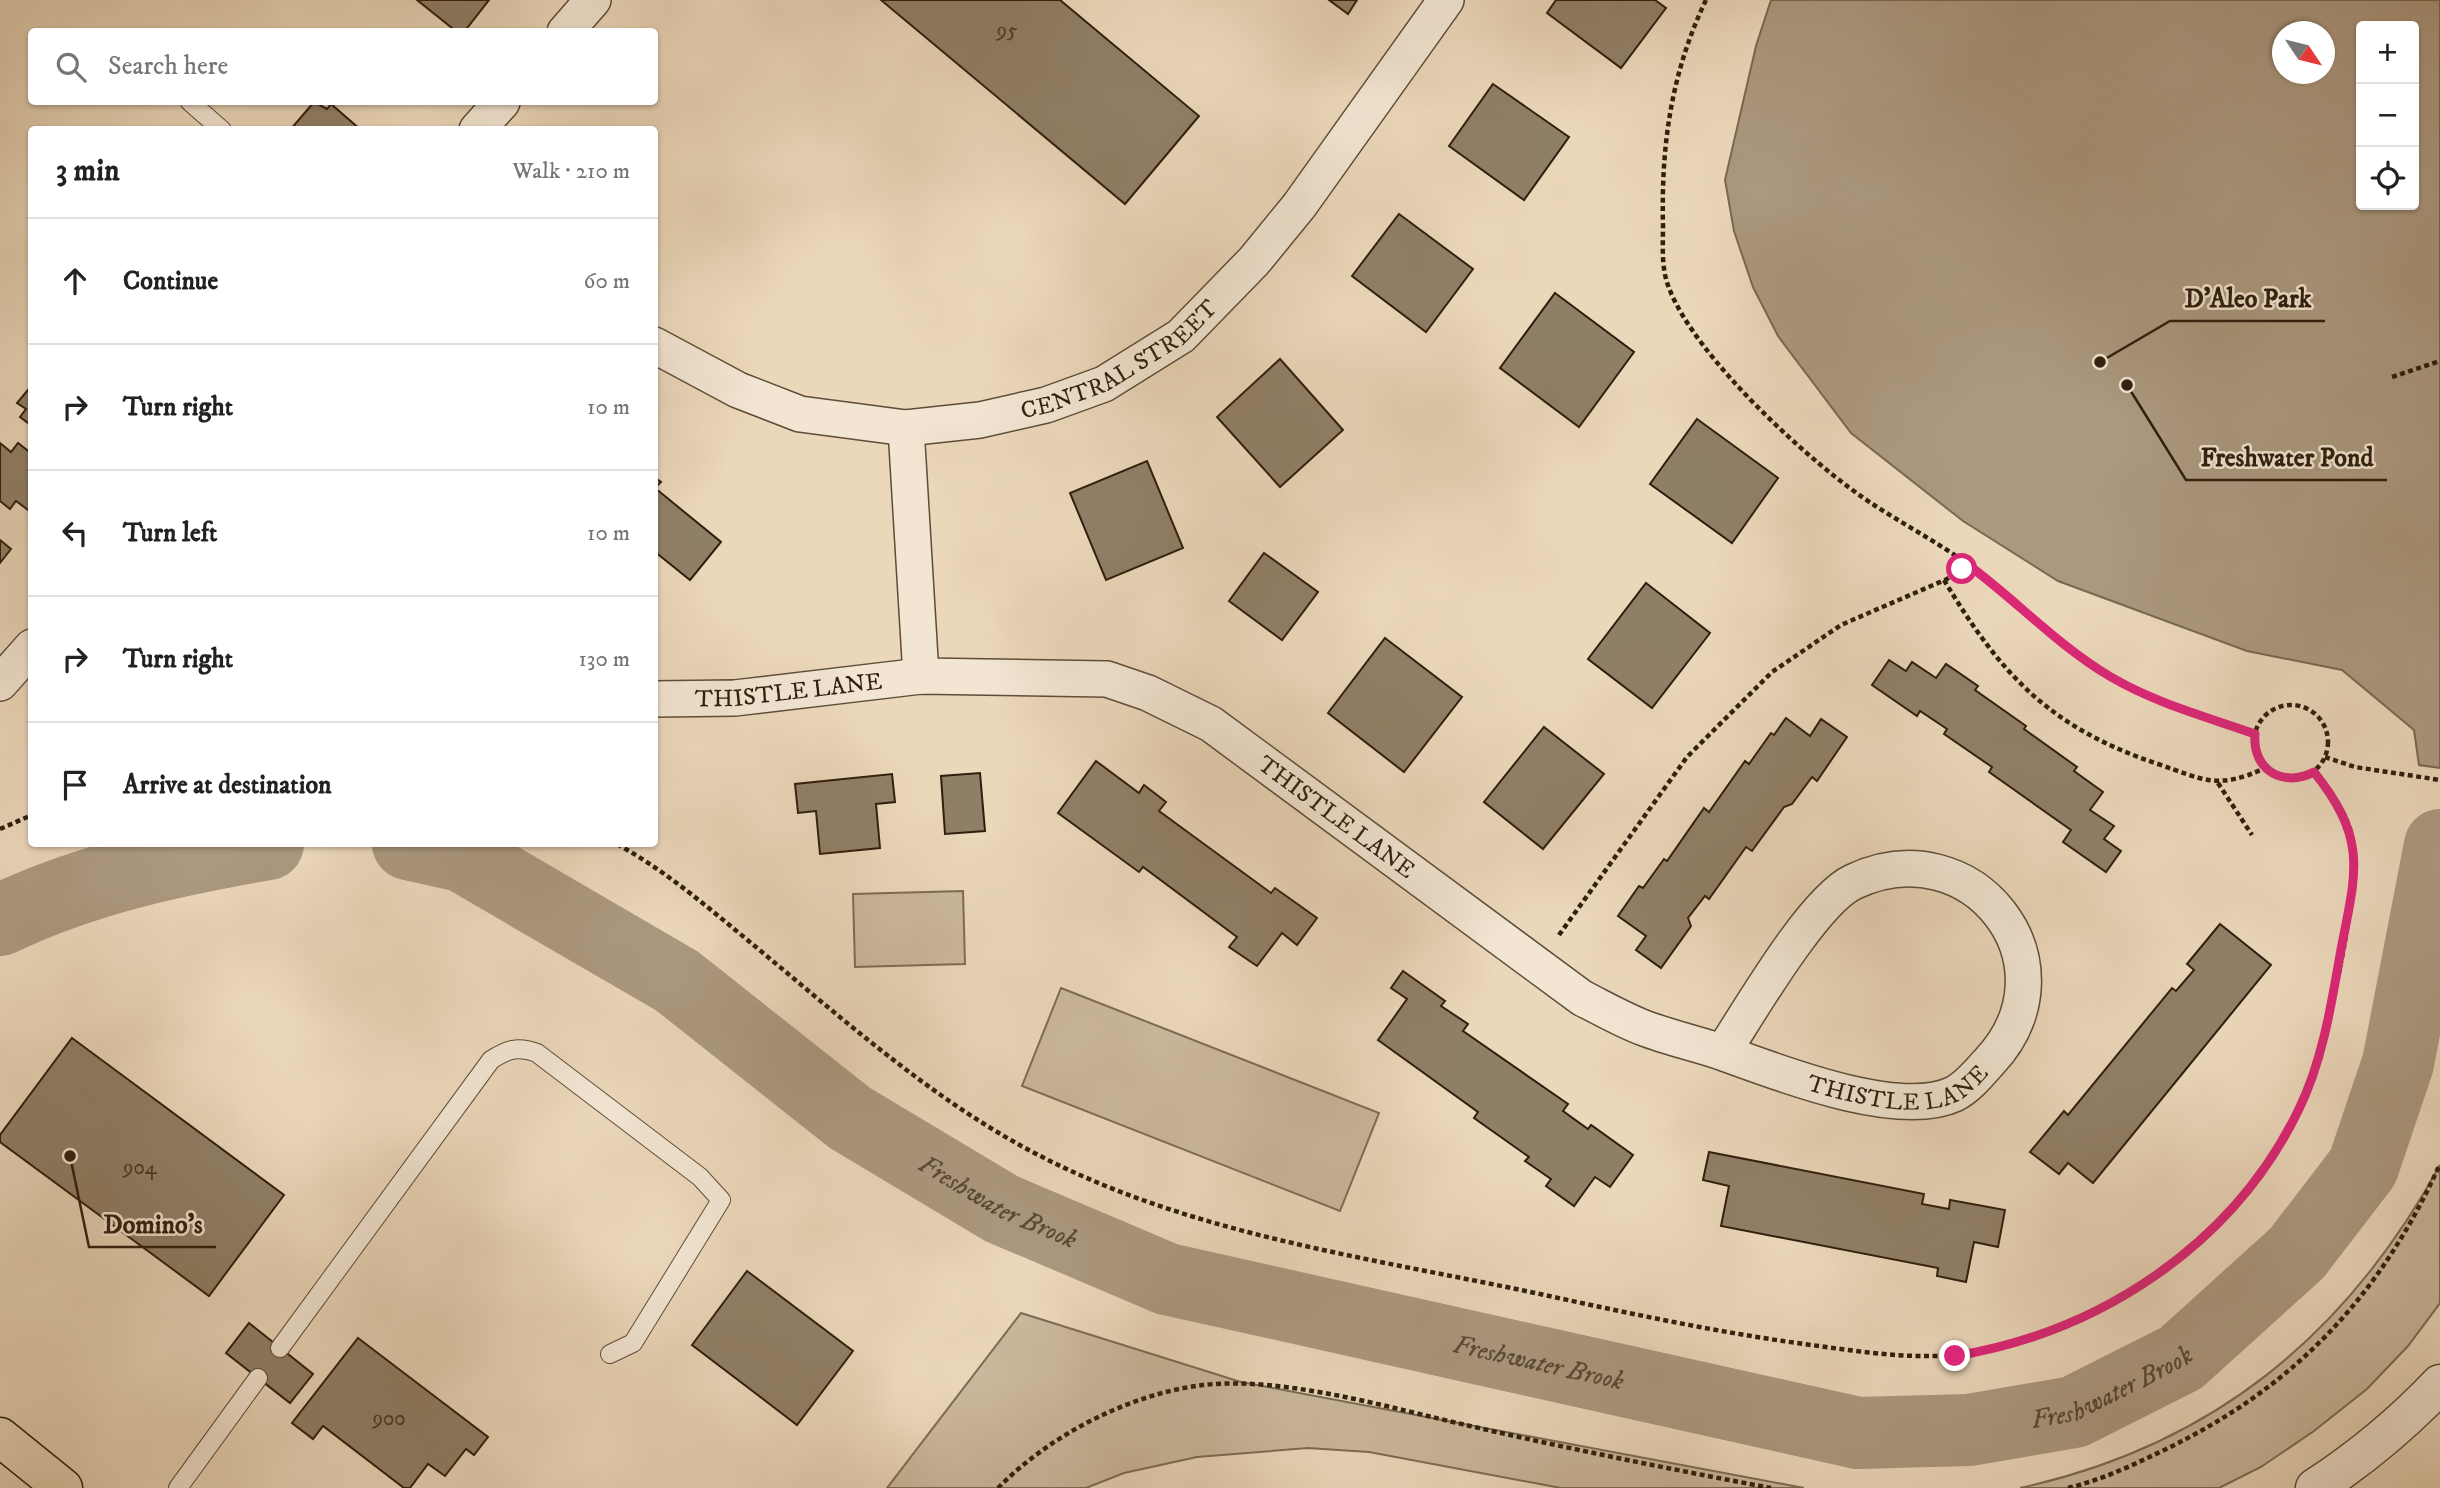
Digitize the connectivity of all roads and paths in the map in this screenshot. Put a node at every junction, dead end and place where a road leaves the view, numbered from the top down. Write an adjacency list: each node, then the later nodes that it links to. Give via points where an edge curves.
1 (593, 0): 4 (street)
2 (1446, 0): 12 (street, CENTRAL STREET, via 1299,205 1254,261 1181,336 1104,384 1046,405 980,420)
3 (1706, 0): 13 (path, via 1682,56 1665,135 1663,268 1669,289 1724,372 1801,445 1872,504)
4 (568, 28)
5 (193, 105): 7 (lane)
6 (499, 105): 8 (street)
7 (217, 126)
8 (481, 126)
9 (658, 347): 12 (street, CENTRAL STREET, via 738,390 800,414)
10 (2440, 361): 11 (path)
11 (2392, 377)
12 (906, 428): 16 (street)
13 (1967, 564): 14 (path); 19 (path, via 2109,676)
14 (1944, 580): 24 (path, via 1982,642 2037,702 2099,741); 29 (path, via 1841,625 1772,672 1687,757)
15 (28, 652): 17 (street)
16 (921, 676): 18 (street, THISTLE LANE, via 735,698); 30 (street, THISTLE LANE, via 1107,679 1148,693 1211,724 1582,998 1642,1027)
17 (0, 683)
18 (658, 699)
19 (2255, 734): 20 (path, via 2268,713 2303,707 2322,722 2328,746); 21 (path, via 2257,758)
20 (2325, 757): 22 (path); 23 (path, via 2355,767)
21 (2265, 768): 22 (path, via 2291,779); 24 (path)
22 (2314, 772): 28 (path, via 2344,815 2356,869 2331,1008 2315,1066 2300,1109 2270,1160 2199,1244 2161,1273 2059,1328 1955,1356 1894,1356 1771,1340 1612,1310 1215,1223 1126,1195 1029,1150 973,1115 869,1040 676,881)
23 (2440, 780)
24 (2218, 783): 27 (path)
25 (28, 817): 26 (path)
26 (0, 829)
27 (2252, 835)
28 (622, 847)
29 (1558, 937)
30 (1723, 1052): 30 (street, THISTLE LANE, via 1789,951 1832,897 1852,882 1902,870 1948,873 1987,897 2017,944 2024,970 2024,999 2017,1025 2005,1045 1954,1094 1929,1100 1891,1099 1797,1081)
31 (2440, 1164): 41 (path, via 2369,1286 2303,1360 2268,1390 2194,1436)
32 (280, 1348): 33 (lane, via 491,1060 507,1050 523,1048 537,1053 700,1177 721,1200 633,1343)
33 (611, 1354)
34 (258, 1378): 38 (lane)
35 (2440, 1384): 42 (street, via 2356,1462)
36 (0, 1437): 37 (main road)
37 (63, 1488)
38 (178, 1488)
39 (998, 1488): 40 (path, via 1032,1458 1130,1404 1206,1385 1334,1397)
40 (1771, 1488)
41 (2068, 1488)
42 (2315, 1488)

